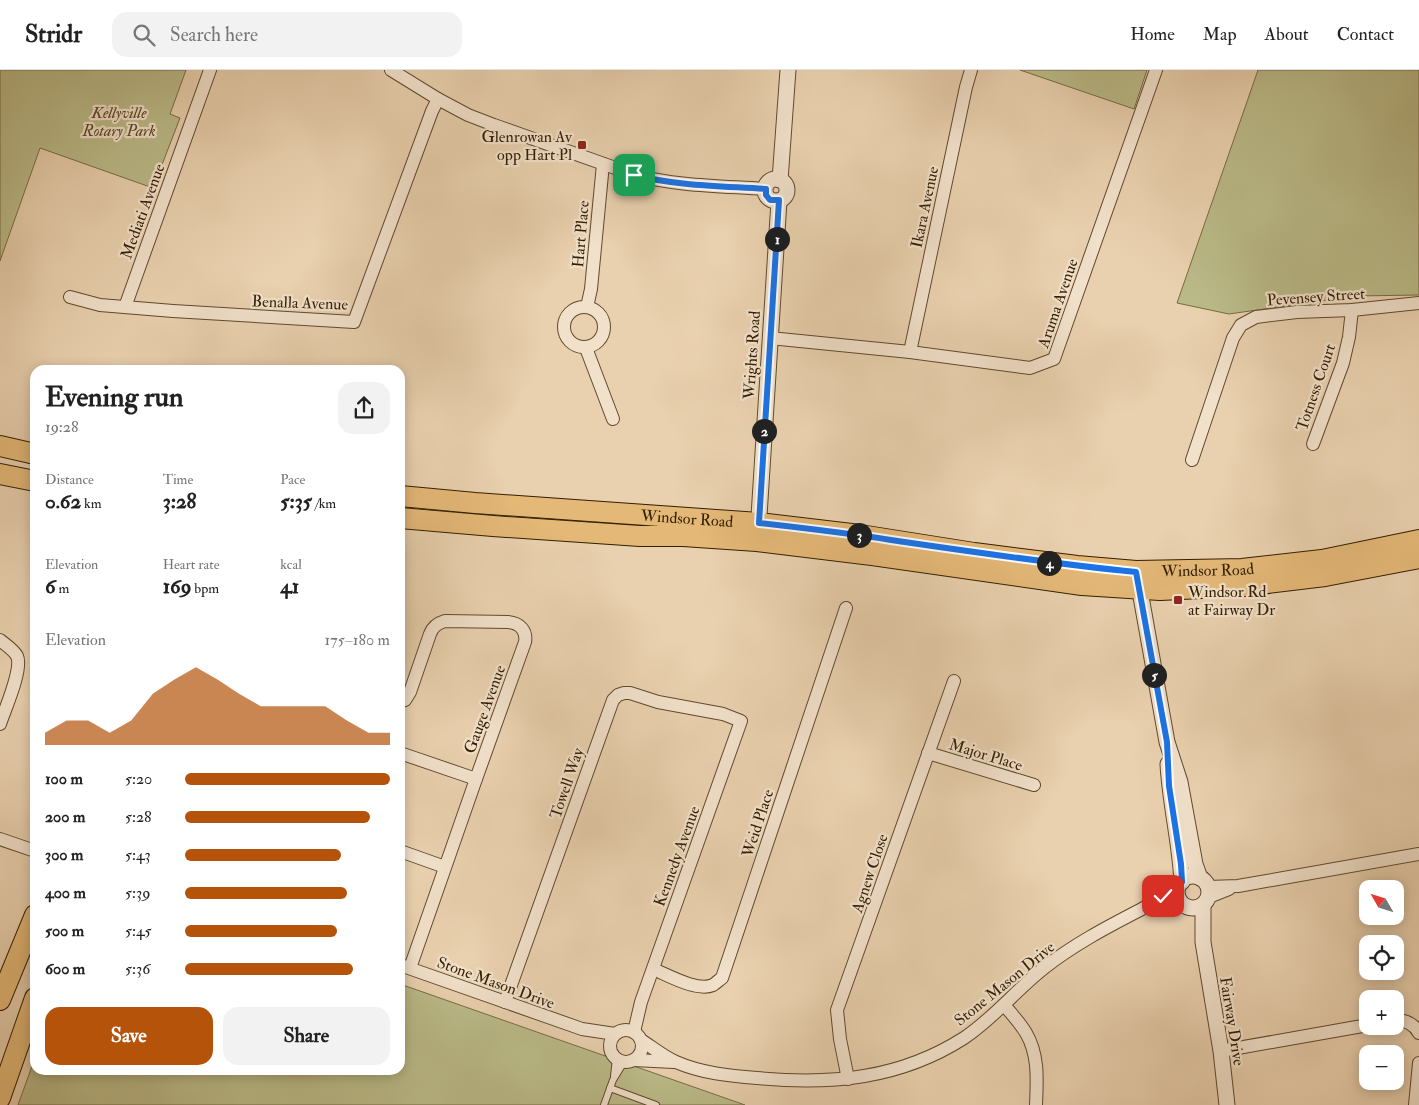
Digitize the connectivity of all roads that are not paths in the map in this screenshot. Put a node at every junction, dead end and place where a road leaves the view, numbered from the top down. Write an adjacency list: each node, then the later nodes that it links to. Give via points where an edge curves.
1 (210, 70): 13 (street, Mediati Avenue)
2 (391, 70): 6 (street)
3 (788, 70): 8 (street)
4 (971, 70): 18 (street, Ikara Avenue)
5 (1156, 70): 18 (street, Aruma Avenue, via 1054,360 1030,368)
6 (438, 99): 7 (street, via 494,125); 13 (street, Benalla Avenue, via 354,322)
7 (603, 164): 9 (street, via 656,180); 14 (street, Hart Place, via 592,289)
8 (780, 180): 9 (street, via 770,181); 10 (street, via 787,189)
9 (766, 189): 10 (street, via 770,200)
10 (779, 200): 16 (street, Wrights Road)
11 (70, 297): 13 (street, Benalla Avenue, via 100,305)
12 (1419, 303): 15 (street, Pevensey Street)
13 (125, 307)
14 (587, 307): 17 (street, via 599,313 604,331 598,342); 17 (street, via 575,309 564,324 569,342)
15 (1352, 310): 20 (street, Totness Court, via 1343,363); 23 (street, Pevensey Street, via 1256,317 1241,325 1233,338)
16 (770, 338): 18 (street, Aruma Avenue); 28 (street, Wrights Road)
17 (586, 348): 19 (street)
18 (910, 352)
19 (613, 419)
20 (1313, 444)
21 (0, 446): 22 (main road)
22 (30, 453)
23 (1192, 460)
24 (0, 474): 25 (main road)
25 (30, 480)
26 (405, 496): 28 (main road, Windsor Road)
27 (405, 518): 28 (main road, Windsor Road, via 640,536)
28 (758, 532): 31 (main road, Windsor Road, via 872,555 1082,585)
29 (1419, 540): 31 (main road, Windsor Road, via 1322,560)
30 (1419, 558): 31 (main road, Windsor Road, via 1325,576 1244,586 1160,590)
31 (1138, 580): 48 (street, Fairway Drive, via 1167,742 1169,786 1181,863)
32 (846, 608): 51 (street, Weid Place, via 722,978 702,987)
33 (0, 640): 36 (street, via 17,654 19,664)
34 (954, 681): 39 (street, Agnew Close)
35 (405, 700): 41 (street, Gauge Avenue, via 434,626 445,621 508,622 523,629 525,642)
36 (2, 710): 38 (street)
37 (741, 721): 51 (street, Kennedy Avenue); 53 (street, Towell Way, via 630,693 618,695 613,700)
38 (0, 724)
39 (928, 753): 42 (street, Major Place); 65 (street, Agnew Close, via 837,1010)
40 (405, 755): 41 (street)
41 (476, 780): 47 (street, Gauge Avenue)
42 (1034, 785)
43 (0, 838): 44 (street)
44 (30, 849)
45 (405, 853): 47 (street)
46 (1419, 854): 48 (street, Stone Mason Drive)
47 (445, 867): 50 (street, Gauge Avenue)
48 (1194, 893): 54 (street, Stone Mason Drive, via 1142,909 1081,942 1043,969); 61 (street, Fairway Drive)
49 (30, 927): 52 (main road)
50 (405, 966): 53 (street, Stone Mason Drive)
51 (653, 969): 60 (street, Kennedy Avenue)
52 (0, 1000)
53 (505, 1002): 58 (street, Stone Mason Drive)
54 (1004, 1005): 65 (street, Stone Mason Drive, via 965,1037 935,1055 898,1069); 70 (street, via 1026,1032 1032,1045 1037,1068)
55 (30, 1012): 67 (main road)
56 (1404, 1020): 59 (street)
57 (1359, 1026): 61 (street)
58 (582, 1029): 60 (street, Stone Mason Drive); 62 (street, Stone Mason Drive)
59 (1419, 1033)
60 (629, 1034): 62 (street, via 612,1038); 62 (street, via 641,1051 639,1056); 63 (street, Stone Mason Drive)
61 (1221, 1052): 71 (street, Fairway Drive)
62 (621, 1057): 63 (street, Stone Mason Drive); 66 (lane)
63 (674, 1062): 65 (street, Stone Mason Drive, via 741,1077 789,1081)
64 (1419, 1064): 72 (street)
65 (848, 1079)
66 (610, 1088): 68 (lane); 69 (lane)
67 (0, 1098)
68 (604, 1105)
69 (656, 1105)
70 (1036, 1105)
71 (1227, 1105)
72 (1415, 1105)

